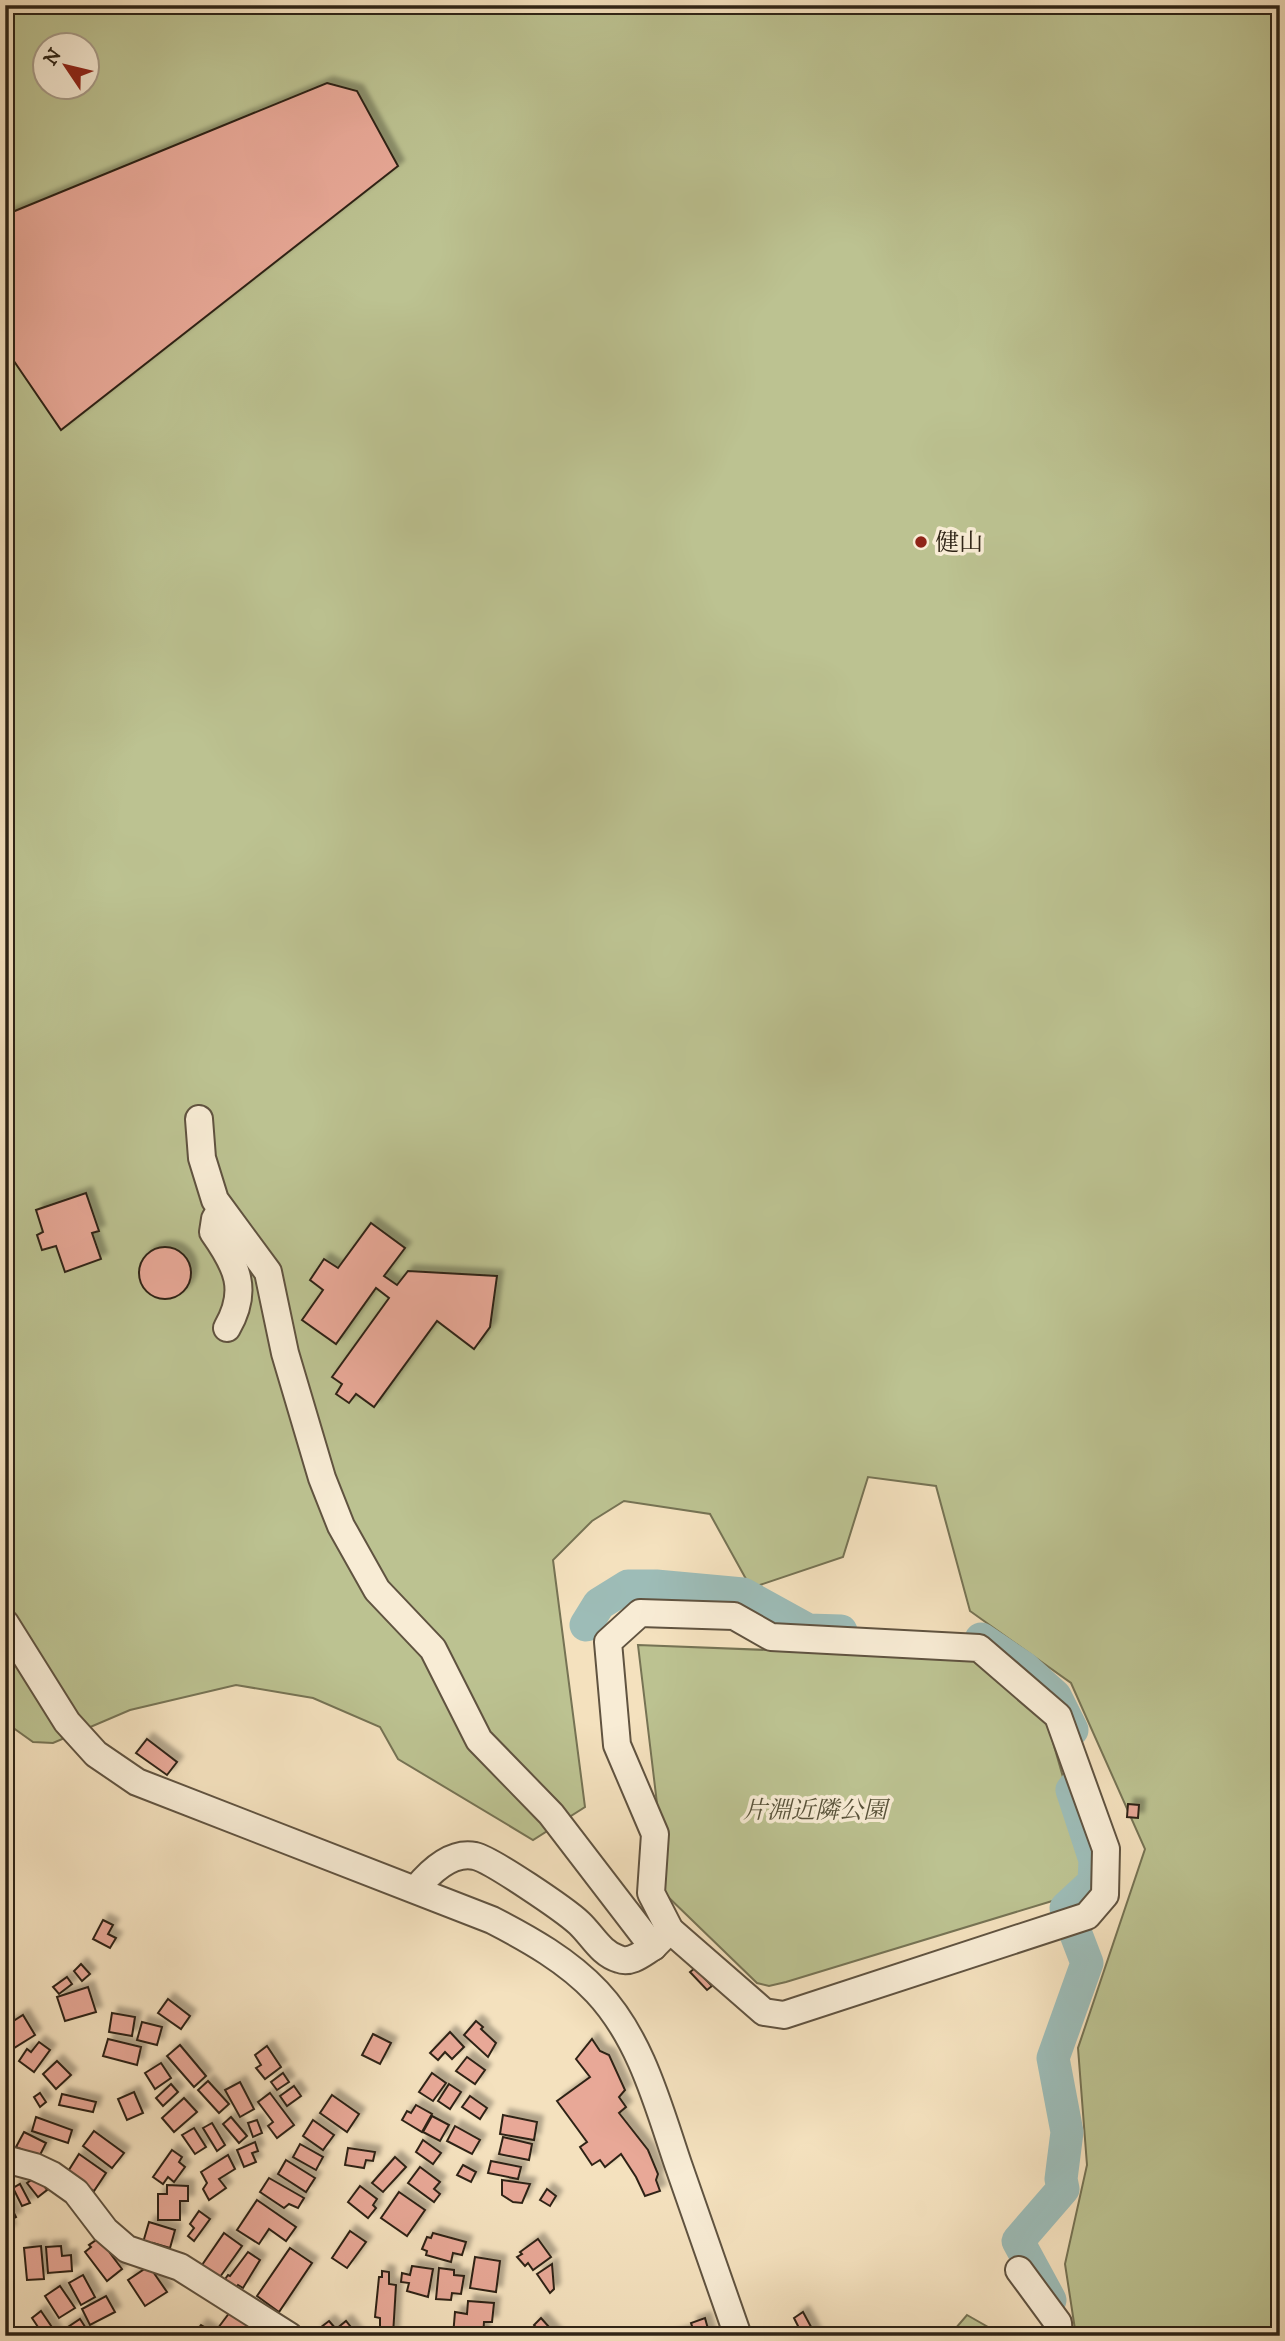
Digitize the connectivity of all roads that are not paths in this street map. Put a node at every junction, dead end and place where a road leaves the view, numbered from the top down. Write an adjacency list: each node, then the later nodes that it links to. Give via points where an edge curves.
1 (199, 1119): 2 (street, via 202,1158)
2 (220, 1209): 3 (street, via 213,1232 239,1280 237,1311); 6 (street, via 268,1272 285,1353 322,1478 341,1525 377,1590 433,1649 479,1740)
3 (227, 1328)
4 (5, 1623): 5 (street, via 67,1722 96,1754 137,1782)
5 (416, 1889): 6 (street, via 443,1864 475,1856 579,1922 602,1949 618,1959 631,1961); 10 (street, via 523,1936 577,1974 619,2021 645,2069)
6 (662, 1939): 6 (street, via 764,2012 783,2015 1087,1916 1105,1895 1106,1849 1058,1716 979,1648 771,1637 734,1616 640,1613 608,1642 617,1745 655,1834 651,1893)
7 (5, 2159): 9 (street, via 35,2167 68,2186 127,2249 180,2267)
8 (1019, 2270): 11 (street, via 1058,2323)
9 (289, 2336)
10 (738, 2336)
11 (1059, 2336)

